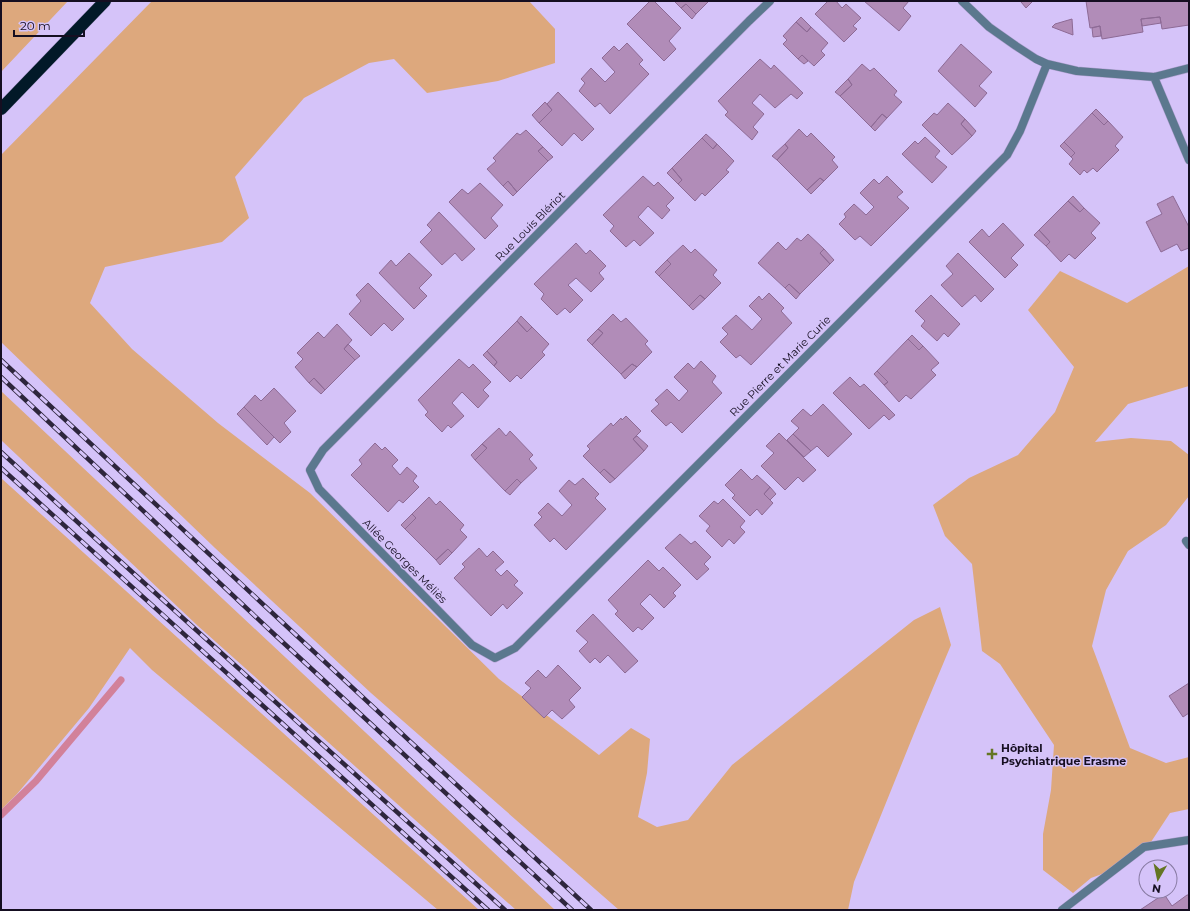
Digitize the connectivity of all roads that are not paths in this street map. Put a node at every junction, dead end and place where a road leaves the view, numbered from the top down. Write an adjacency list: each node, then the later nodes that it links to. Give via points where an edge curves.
1 (105, 1): 7 (highway)
2 (770, 1): 9 (street, Rue Louis Blériot, via 323,450)
3 (962, 1): 4 (street, via 994,31)
4 (1047, 64): 6 (street, via 1077,71); 10 (street, Rue Pierre et Marie Curie, via 1020,131 1007,154 514,648)
5 (1189, 68): 6 (street)
6 (1154, 77): 8 (street)
7 (1, 109)
8 (1189, 160)
9 (310, 470): 10 (street, Allée Georges Méliès, via 319,489 472,645)
10 (495, 658)
11 (1189, 840): 12 (street, via 1144,847)
12 (1062, 910)

